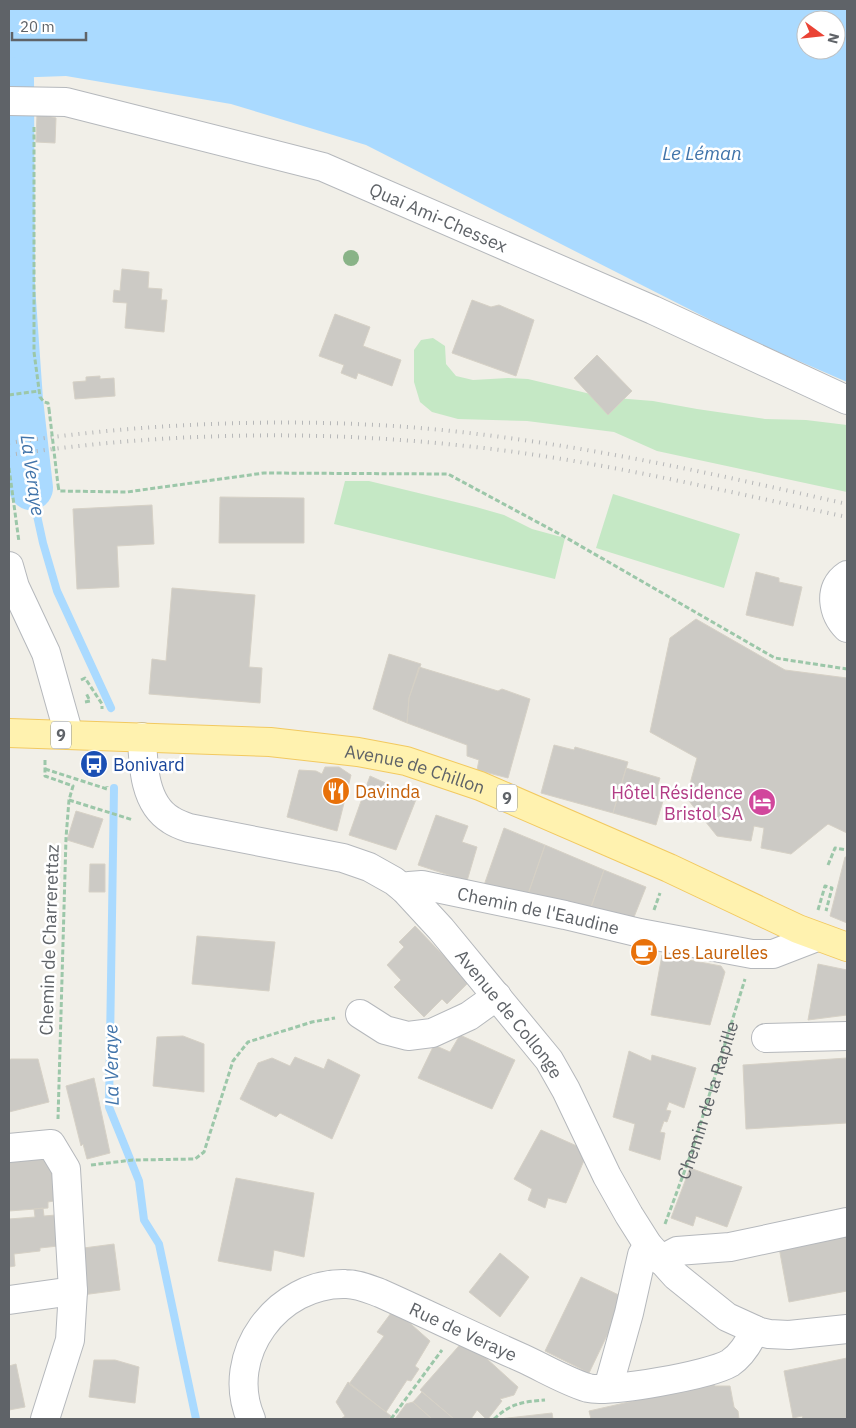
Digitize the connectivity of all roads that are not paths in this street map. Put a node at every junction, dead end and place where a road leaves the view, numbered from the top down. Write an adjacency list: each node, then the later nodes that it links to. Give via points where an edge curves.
1 (25, 101): 2 (street, Quai Ami-Chessex, via 66,102 323,167 653,310)
2 (847, 400)
3 (9, 566): 7 (street, via 15,587 46,653)
4 (847, 576): 5 (street, via 836,589 833,602 836,614)
5 (847, 628)
6 (9, 733): 7 (main road, Avenue de Chillon / 9)
7 (69, 735): 8 (main road, Avenue de Chillon / 9)
8 (142, 737): 9 (street, Avenue de Collonge, via 149,790 157,806 170,820 189,828 343,858 382,873); 10 (main road, Avenue de Chillon / 9, via 270,742 406,761 480,786)
9 (404, 888): 10 (street, Chemin de l'Eaudine, via 422,885 752,954 773,954); 12 (street, Avenue de Collonge)
10 (817, 937): 11 (main road, Avenue de Chillon / 9)
11 (847, 947)
12 (497, 996): 13 (street, via 469,1016 432,1033 408,1036 385,1030); 18 (street, Avenue de Collonge, via 559,1076 607,1176 632,1222)
13 (360, 1014)
14 (847, 1036): 15 (street)
15 (766, 1038)
16 (9, 1148): 19 (street, via 51,1144 66,1169)
17 (847, 1222): 18 (street, via 730,1247)
18 (654, 1252): 22 (street, Avenue de Collonge, via 676,1276 717,1310); 23 (street, via 642,1255)
19 (73, 1291): 20 (street); 24 (street, via 70,1340)
20 (9, 1300)
21 (847, 1329): 22 (street, Avenue de Collonge, via 779,1335)
22 (755, 1330): 23 (street, Rue de Veraye, via 737,1357 719,1368 672,1380)
23 (608, 1388): 25 (street, Rue de Veraye, via 590,1388 574,1383 396,1300 361,1286 337,1284 304,1292 285,1303 260,1329 245,1365 244,1385)
24 (45, 1419)
25 (251, 1419)

